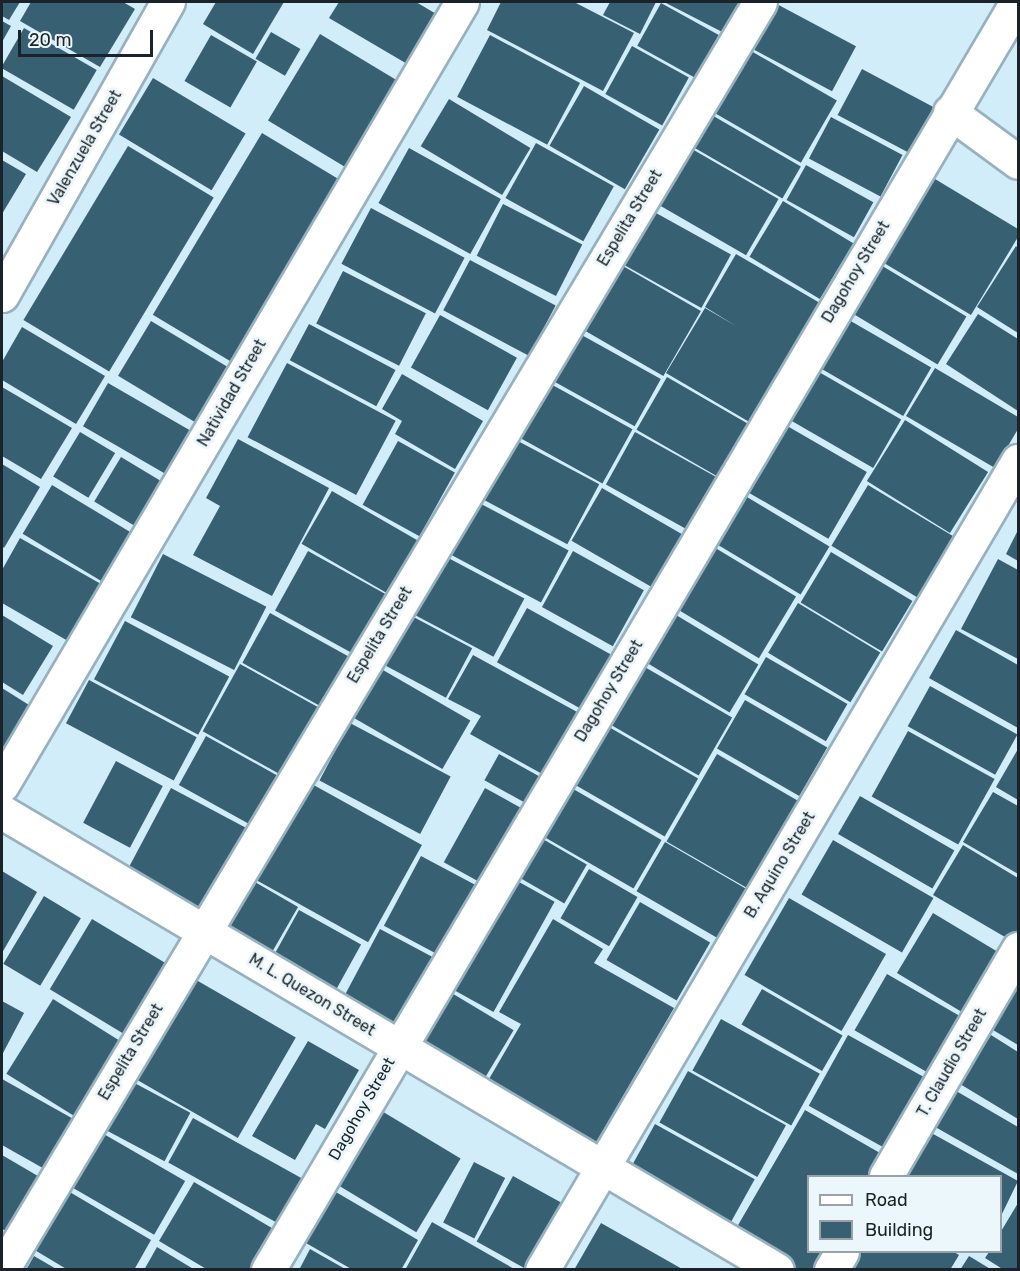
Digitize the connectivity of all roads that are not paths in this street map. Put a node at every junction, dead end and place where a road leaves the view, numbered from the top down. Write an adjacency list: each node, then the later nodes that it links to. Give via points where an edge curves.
1 (168, 2): 7 (street, Valenzuela Street)
2 (462, 2): 9 (street, Natividad Street)
3 (760, 2): 11 (street, Espelita Street)
4 (1017, 2): 5 (street, Dagohoy Street)
5 (950, 112): 6 (street); 13 (street, Dagohoy Street)
6 (1018, 162)
7 (2, 295)
8 (1018, 461): 14 (street, B. Aquino Street)
9 (2, 785)
10 (2, 812): 11 (street, M. L. Quezon Street)
11 (203, 930): 13 (street, M. L. Quezon Street); 17 (street, Espelita Street)
12 (1018, 949): 15 (street, T. Claudio Street)
13 (399, 1046): 14 (street, M. L. Quezon Street); 18 (street, Dagohoy Street)
14 (603, 1166): 19 (street, B. Aquino Street); 20 (street, M. L. Quezon Street)
15 (886, 1175)
16 (841, 1253): 21 (street)
17 (2, 1269)
18 (268, 1269)
19 (542, 1269)
20 (777, 1269)
21 (831, 1269)

